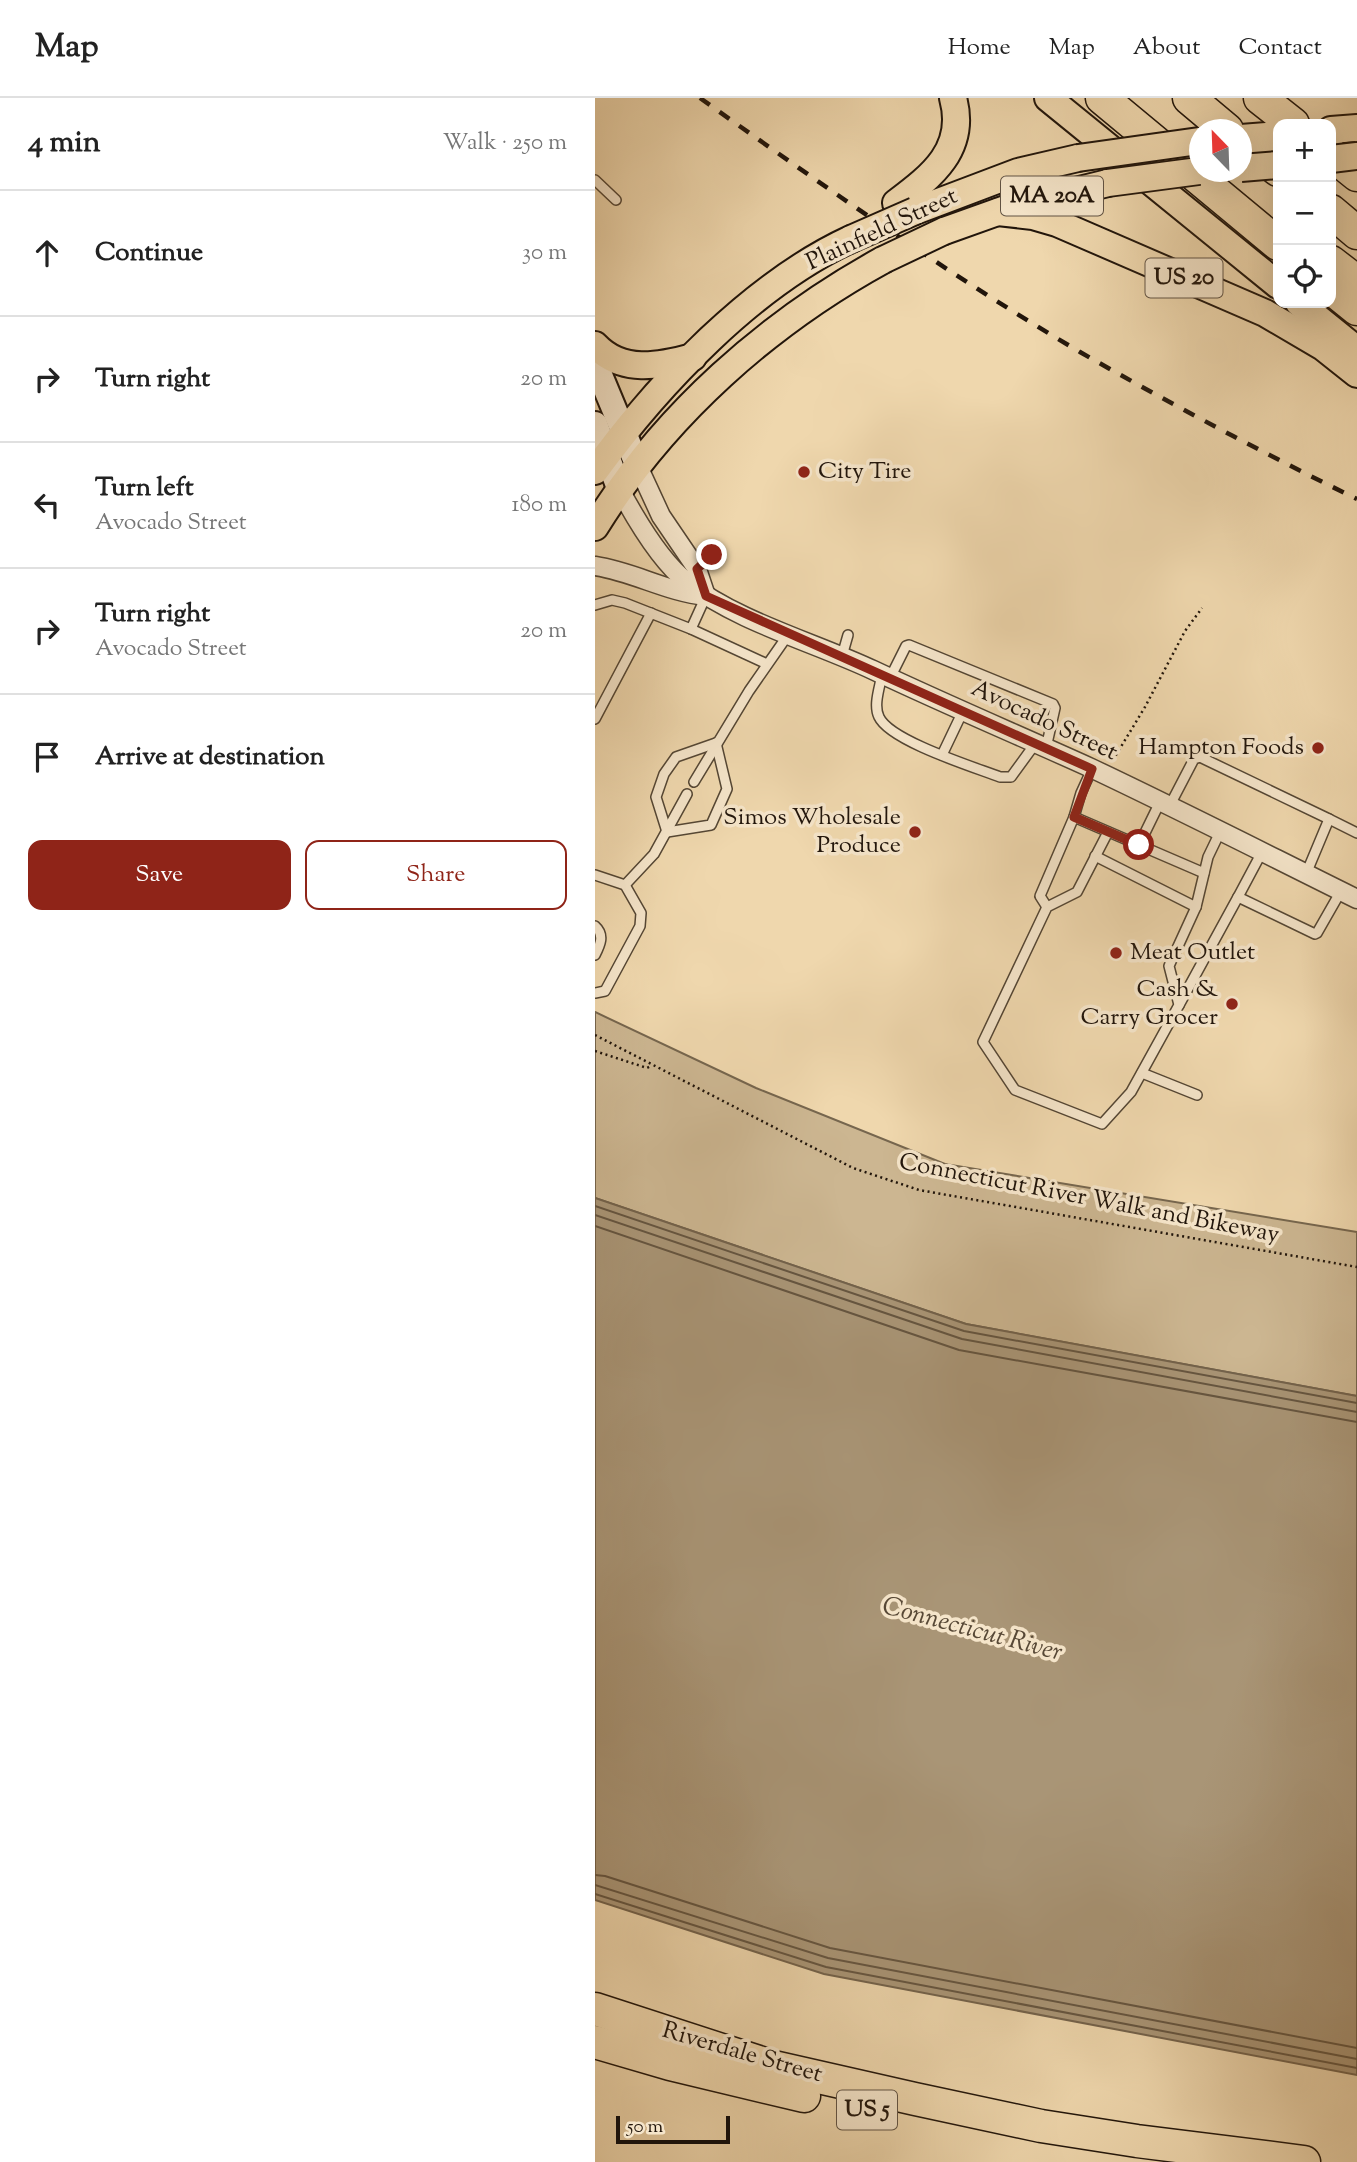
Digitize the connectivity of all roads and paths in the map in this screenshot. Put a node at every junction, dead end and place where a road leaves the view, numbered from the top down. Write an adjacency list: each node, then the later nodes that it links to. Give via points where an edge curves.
1 (953, 98): 25 (main road, via 955,131 945,158)
2 (1048, 98): 30 (main road)
3 (1102, 98): 28 (highway)
4 (1127, 98): 13 (highway)
5 (1189, 98): 7 (highway)
6 (1260, 98): 8 (highway)
7 (1214, 119)
8 (1287, 119)
9 (1273, 136): 10 (main road)
10 (1252, 138)
11 (1189, 142): 25 (main road, Plainfield Street, bridge, via 1078,158)
12 (1252, 147): 17 (highway)
13 (1189, 150)
14 (1357, 156): 15 (main road, bridge)
15 (1336, 157)
16 (1336, 160): 21 (highway)
17 (1273, 163)
18 (1273, 167): 19 (main road, bridge)
19 (1252, 168)
20 (1189, 172): 26 (main road, Plainfield Street / MA 20A, bridge, via 1108,183)
21 (1357, 175)
22 (595, 180): 24 (lane)
23 (1229, 182): 27 (highway)
24 (616, 200)
25 (905, 207): 37 (main road, Plainfield Street, bridge, via 772,287)
26 (998, 212): 39 (main road, US 20, via 1057,223 1244,303 1305,336); 43 (main road, Plainfield Street / US 20, bridge, via 883,260 803,310 690,406)
27 (1273, 217)
28 (1273, 240)
29 (1336, 266): 31 (highway)
30 (1273, 281)
31 (1357, 282)
32 (1336, 292): 34 (highway)
33 (1305, 308): 36 (main road)
34 (1357, 309)
35 (595, 345): 37 (main road, via 618,361 642,366)
36 (1357, 350)
37 (693, 357): 41 (main road, Plainfield Street)
38 (595, 363): 41 (street)
39 (1357, 374)
40 (595, 424): 42 (street)
41 (624, 433): 42 (main road, Plainfield Street); 43 (street)
42 (601, 462): 44 (street)
43 (637, 464): 44 (main road, Plainfield Street / US 20); 48 (street, Avocado Street)
44 (619, 488): 45 (main road, US 20); 48 (street, Avocado Street, via 642,526)
45 (595, 527)
46 (712, 555): 48 (lane)
47 (595, 566): 49 (street, Avocado Street, via 682,594)
48 (691, 575): 49 (street, Avocado Street)
49 (706, 596): 53 (lane); 54 (street, Avocado Street)
50 (595, 605): 52 (lane, via 612,600)
51 (1202, 608): 66 (path, via 1145,707)
52 (651, 613): 53 (lane); 60 (lane)
53 (691, 629): 57 (lane)
54 (789, 635): 56 (street, Avocado Street); 57 (lane)
55 (848, 635): 56 (lane)
56 (842, 656): 58 (street, Avocado Street)
57 (767, 664): 63 (lane)
58 (886, 676): 61 (street, Avocado Street); 64 (lane, via 909,645 1053,704); 65 (lane, via 876,708 885,727)
59 (595, 695): 60 (lane)
60 (605, 700): 62 (lane)
61 (963, 711): 64 (street, Avocado Street); 65 (lane)
62 (595, 719)
63 (716, 743): 67 (lane); 72 (lane, via 676,757 664,774 656,797); 72 (lane, via 727,789 711,825)
64 (1041, 746): 65 (lane, via 1011,777); 66 (street, Avocado Street)
65 (942, 755)
66 (1098, 772): 69 (street, Avocado Street); 70 (lane)
67 (694, 782)
68 (687, 794): 72 (lane)
69 (1164, 805): 71 (lane, via 1199,757); 74 (street, Avocado Street); 76 (lane)
70 (1074, 817): 73 (lane); 85 (lane, via 1040,895)
71 (1329, 819): 75 (lane); 80 (lane)
72 (667, 832): 82 (lane)
73 (1108, 832): 76 (lane); 78 (lane)
74 (1220, 832): 77 (street, Avocado Street); 79 (lane)
75 (1357, 834)
76 (1139, 845): 79 (lane)
77 (1262, 852): 80 (street, Avocado Street); 84 (lane)
78 (1095, 856): 85 (lane, via 1077,892); 86 (lane)
79 (1204, 873): 86 (lane)
80 (1306, 874): 83 (street, Avocado Street)
81 (595, 875): 82 (lane)
82 (625, 885): 89 (lane, via 641,913 640,926 605,991)
83 (1349, 895): 84 (lane, via 1315,934)
84 (1238, 897): 90 (lane)
85 (1047, 907): 94 (lane, via 983,1042 1015,1090 1102,1124)
86 (1196, 907): 90 (lane, via 1169,966)
87 (595, 926): 88 (lane, via 602,942)
88 (595, 955)
89 (595, 993)
90 (1179, 1005): 94 (lane)
91 (595, 1035): 93 (path, Connecticut River Walk and Bikeway)
92 (595, 1051): 93 (path, via 639,1068)
93 (652, 1065): 96 (path, Connecticut River Walk and Bikeway, via 853,1168 919,1190)
94 (1142, 1073): 95 (lane)
95 (1197, 1095)
96 (1357, 1267)
97 (595, 1995): 102 (highway)
98 (595, 2009): 102 (highway, Riverdale Street / US 5)
99 (595, 2042): 101 (highway, Riverdale Street / US 5)
100 (595, 2047): 101 (highway)
101 (670, 2064): 103 (highway, Riverdale Street / US 5, via 931,2125)
102 (774, 2067): 104 (highway, Riverdale Street / US 5, via 1041,2126)
103 (1144, 2162)
104 (1304, 2162)

